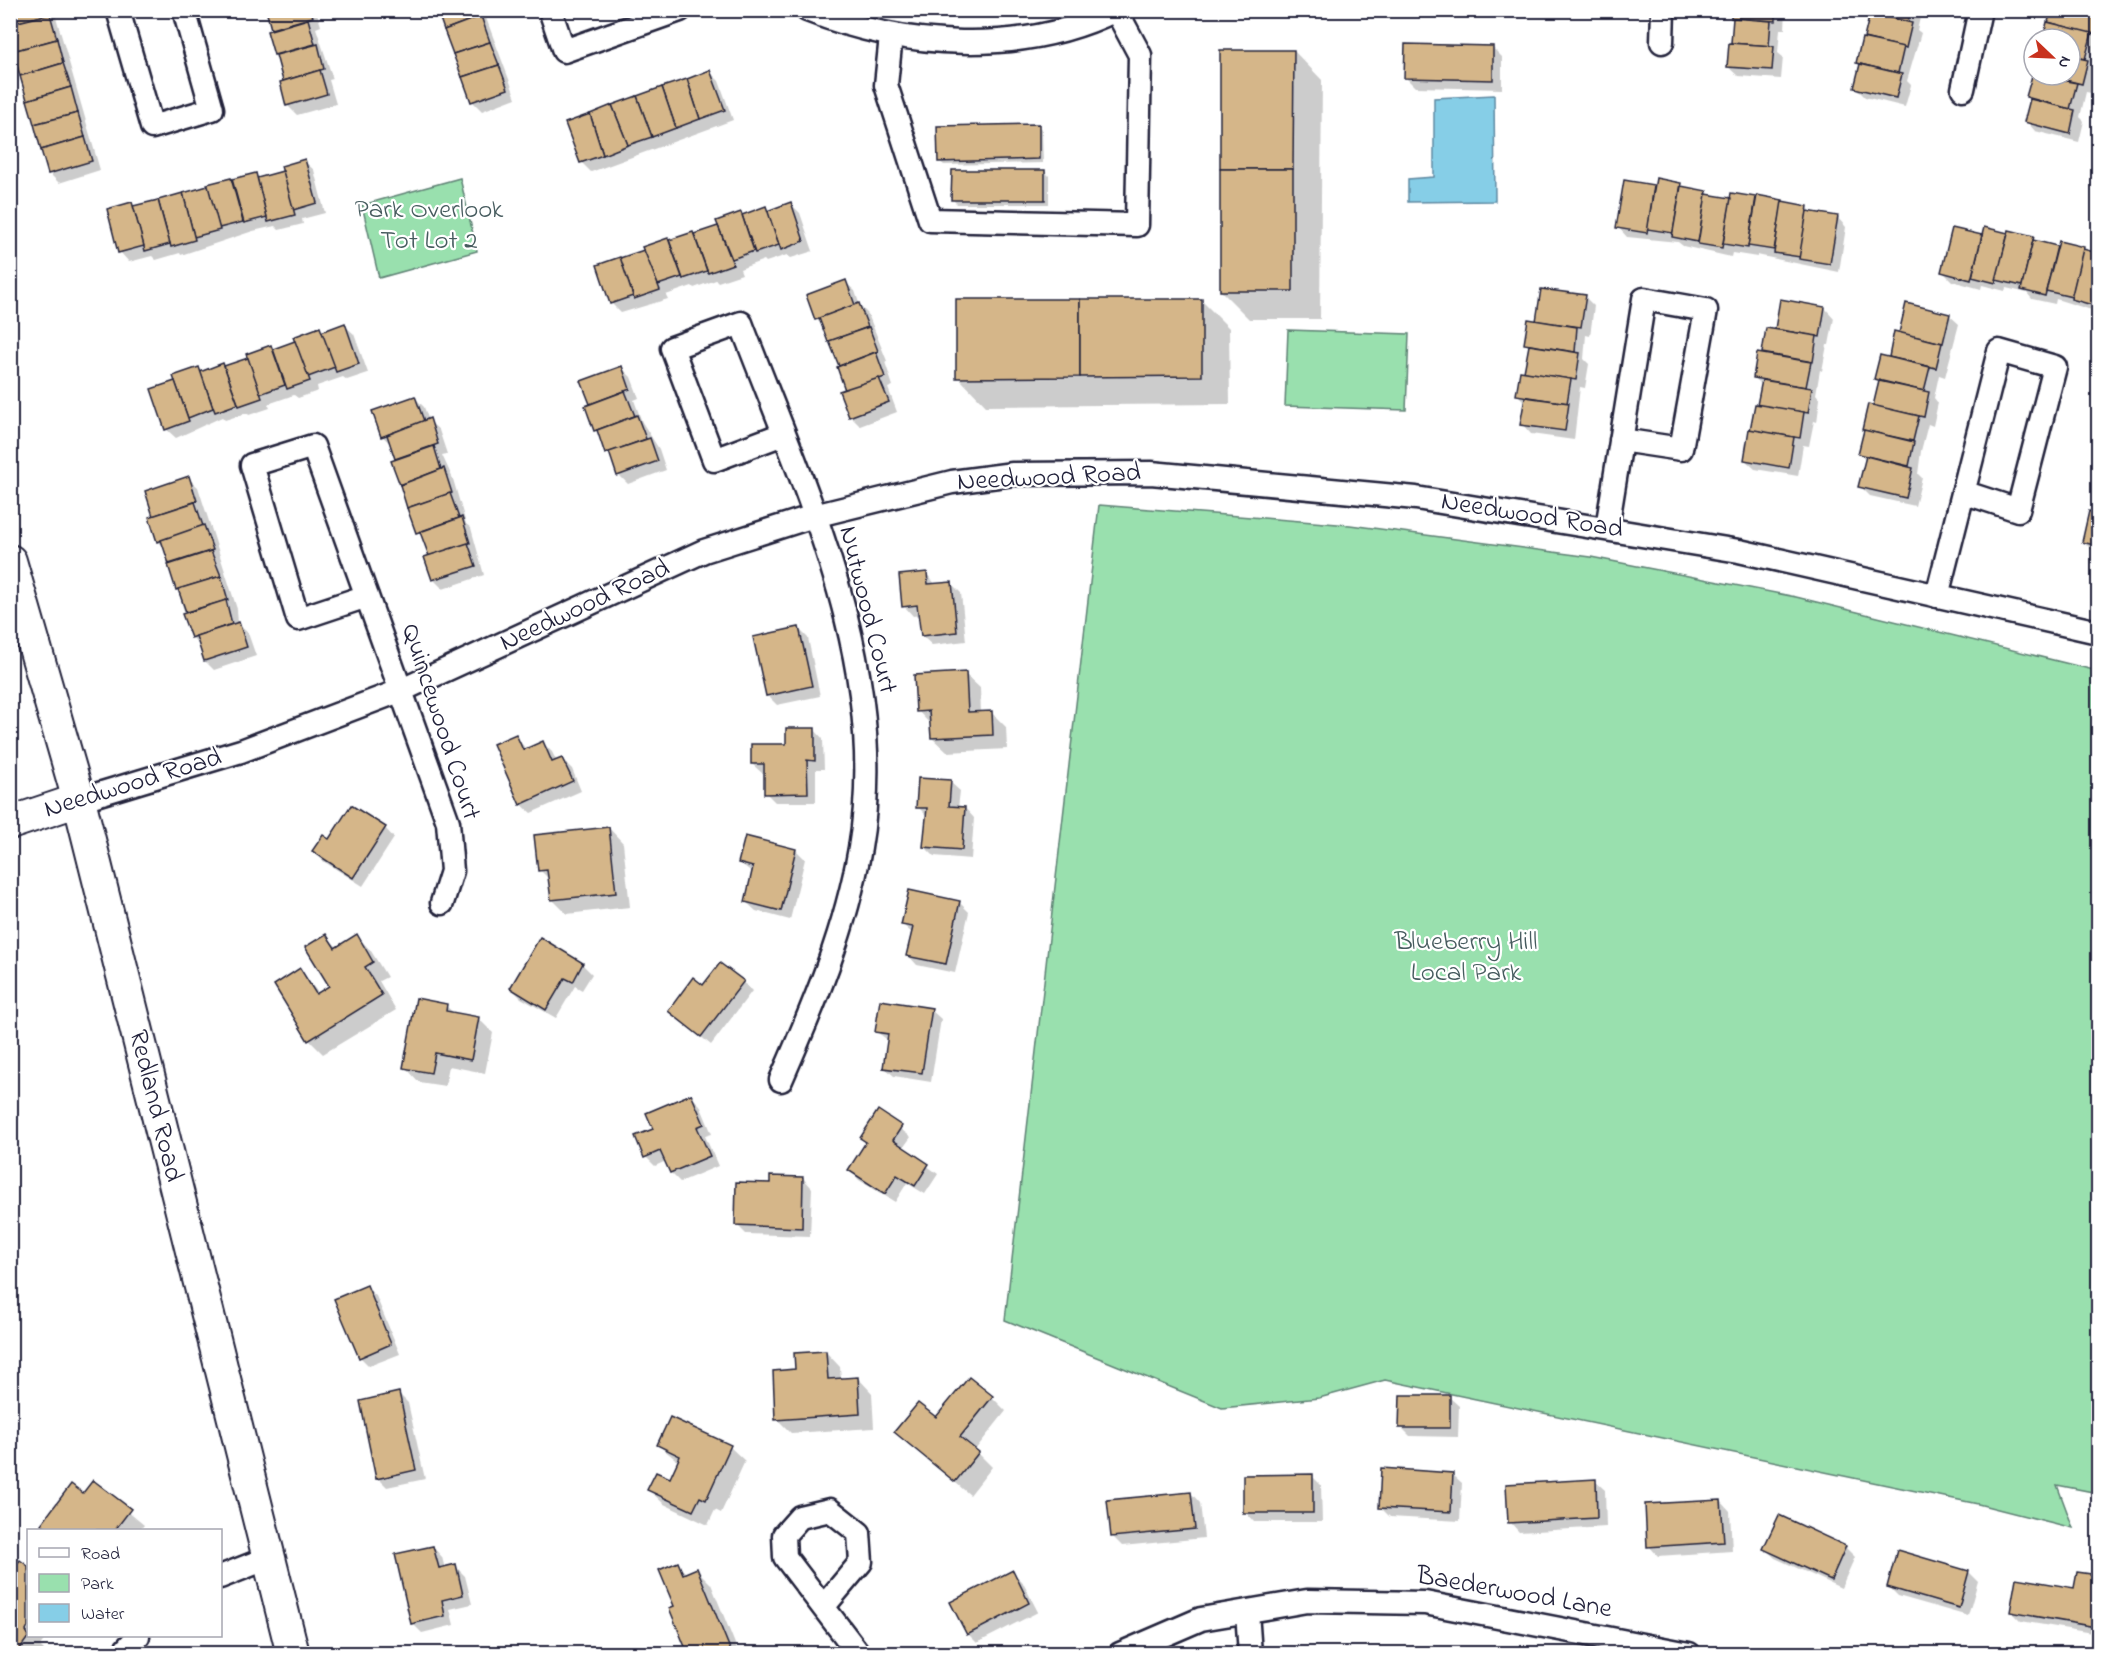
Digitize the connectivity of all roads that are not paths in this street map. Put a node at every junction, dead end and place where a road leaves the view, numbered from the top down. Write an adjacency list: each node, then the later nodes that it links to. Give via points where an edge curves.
1 (117, 10): 2 (street, via 152,127 212,109)
2 (184, 10)
3 (550, 10): 4 (street, via 564,51)
4 (680, 10)
5 (807, 10): 9 (street)
6 (1116, 10): 9 (street, via 1088,24 1030,38 923,40); 9 (street, via 1140,55 1137,225 930,220 886,85)
7 (1663, 10): 10 (street)
8 (1980, 10): 11 (street)
9 (891, 36)
10 (1662, 42)
11 (1963, 89)
12 (783, 434): 12 (street, Nutwood Court, via 714,460 672,348 741,323); 15 (street, Nutwood Court)
13 (1621, 440): 13 (street, via 1644,299 1707,310 1681,448); 16 (street)
14 (1963, 492): 14 (street, via 1999,351 2055,367 2018,510); 19 (street)
15 (814, 516): 16 (street, Needwood Road, via 952,482 1013,474 1151,472 1416,498); 21 (street, Needwood Road, via 704,551); 25 (street, Nutwood Court, via 860,676 867,787 860,848 845,915 824,981)
16 (1606, 528): 19 (street, Needwood Road, via 1740,551)
17 (10, 561): 22 (main road, Redland Road)
18 (367, 596): 18 (street, Quincewood Court, via 298,619 252,465 313,446); 21 (street, Quincewood Court)
19 (1937, 596): 20 (street, Needwood Road)
20 (2098, 632)
21 (402, 690): 22 (street, Needwood Road, via 241,751); 24 (street, Quincewood Court, via 448,822 452,872)
22 (79, 800): 23 (main road, Needwood Road); 26 (main road, Redland Road)
23 (10, 823)
24 (442, 903)
25 (781, 1080)
26 (268, 1558): 27 (street); 32 (main road, Redland Road)
27 (222, 1576)
28 (824, 1606): 33 (street)
29 (1247, 1612): 34 (street, Baederwood Lane, via 1201,1620); 35 (street); 36 (street, Baederwood Lane, via 1307,1601 1425,1603)
30 (136, 1637): 31 (street)
31 (122, 1653)
32 (293, 1653)
33 (859, 1653)
34 (1120, 1653)
35 (1250, 1653)
36 (1689, 1653)

